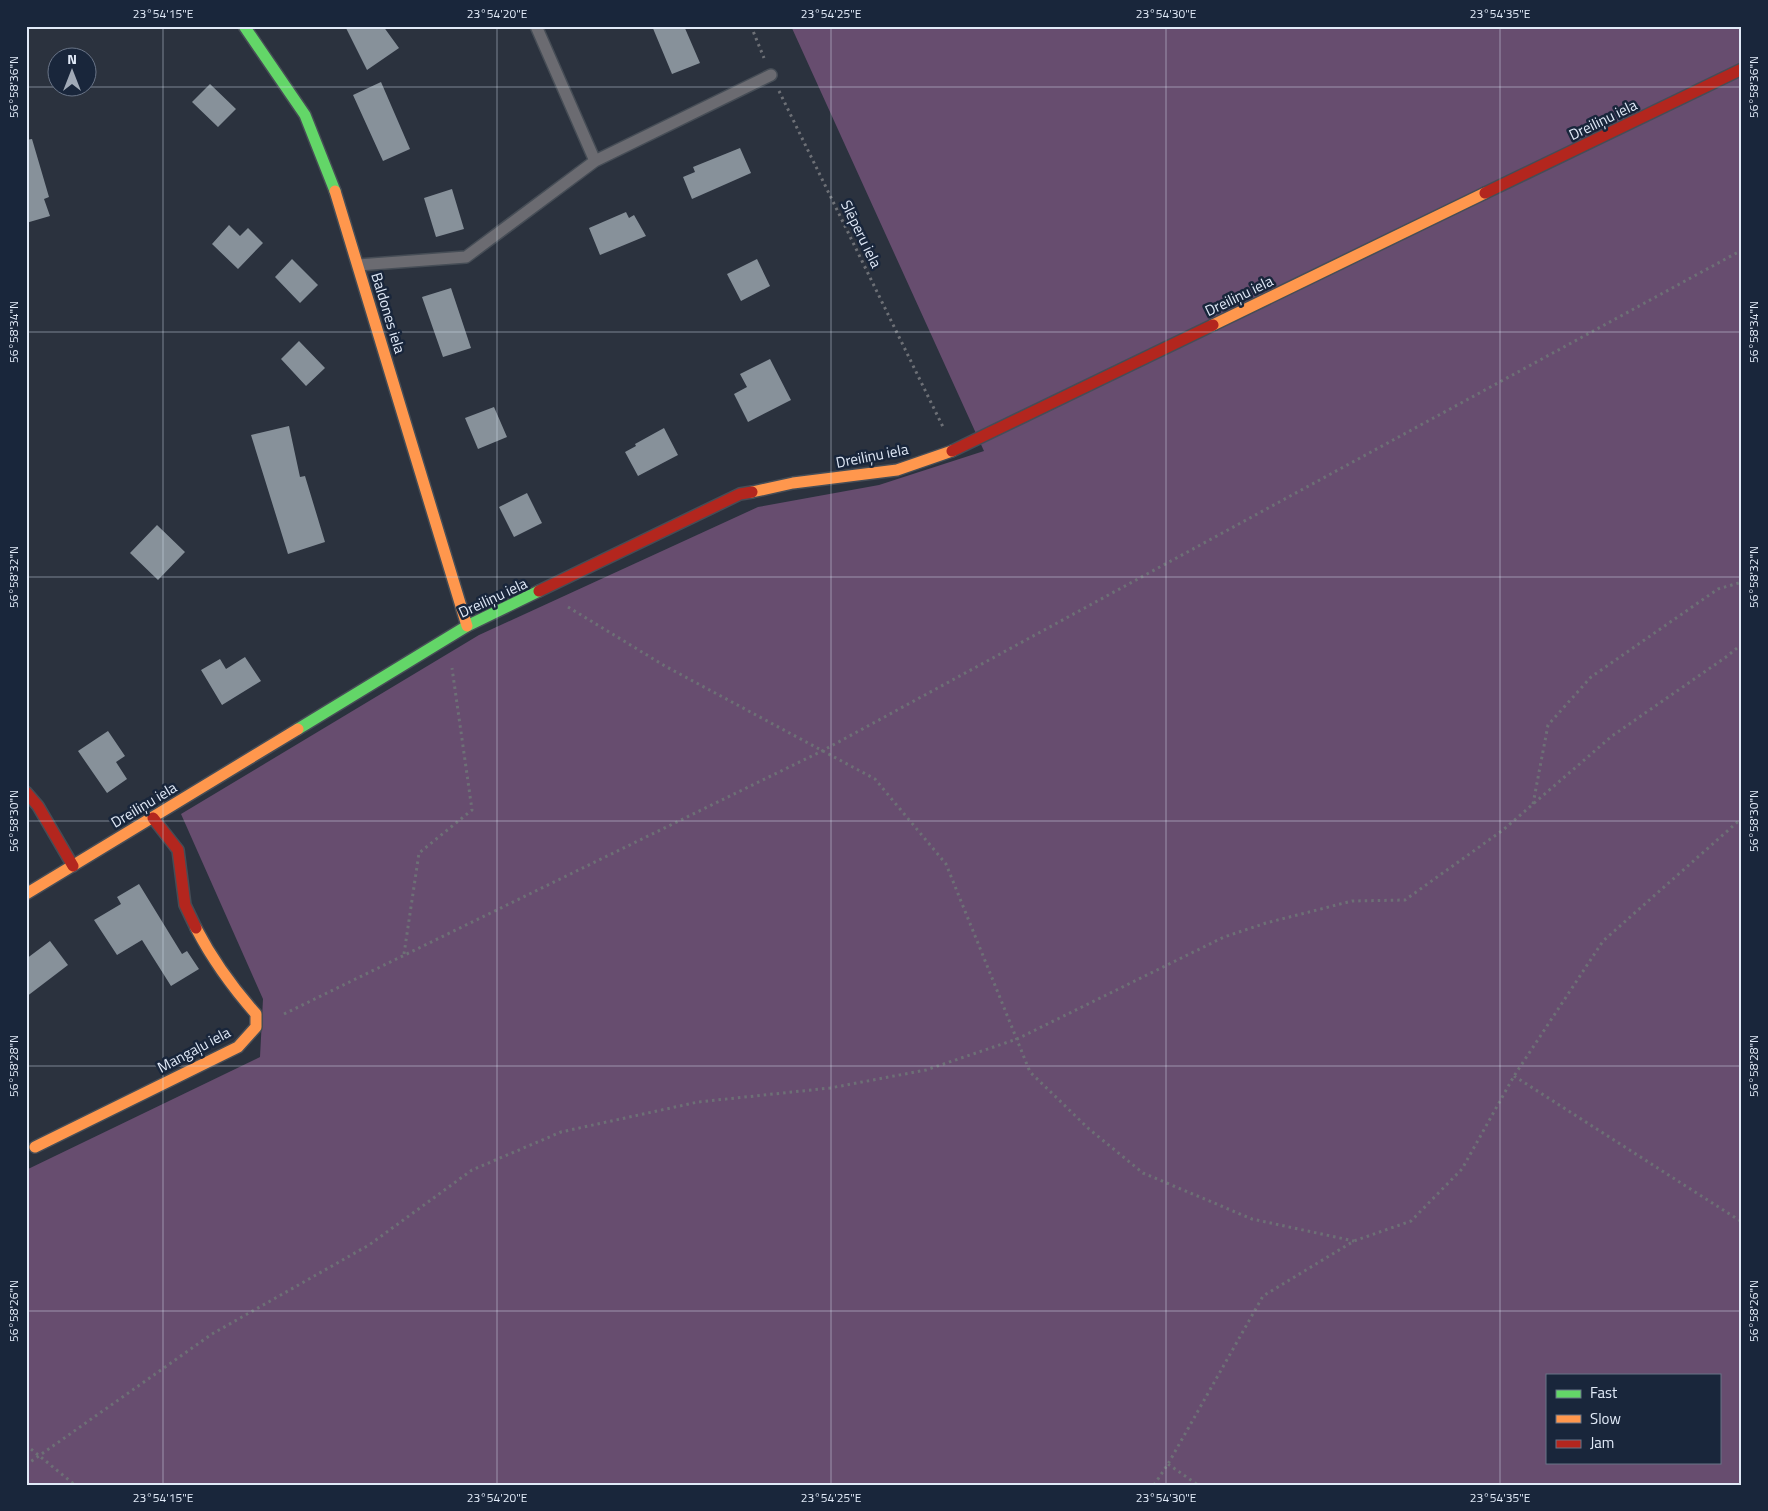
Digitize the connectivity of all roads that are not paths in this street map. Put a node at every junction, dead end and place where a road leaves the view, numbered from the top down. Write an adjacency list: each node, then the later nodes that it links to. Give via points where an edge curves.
1 (244, 26): 6 (street, Baldones iela, via 305,115 340,204)
2 (536, 26): 5 (lane)
3 (1742, 69): 7 (street, Dreiliņu iela, via 954,450 897,470 793,483 740,494)
4 (771, 75): 5 (lane)
5 (595, 161): 6 (lane, via 466,257)
6 (358, 265): 7 (street, Baldones iela)
7 (467, 626): 9 (street, Dreiliņu iela)
8 (26, 792): 10 (street, via 38,806)
9 (153, 818): 10 (street, Dreiliņu iela); 12 (street, Mangaļu iela, via 178,850 185,905 205,945 256,1014 256,1027 238,1046)
10 (73, 866): 11 (street, Dreiliņu iela)
11 (26, 894)
12 (34, 1147)

